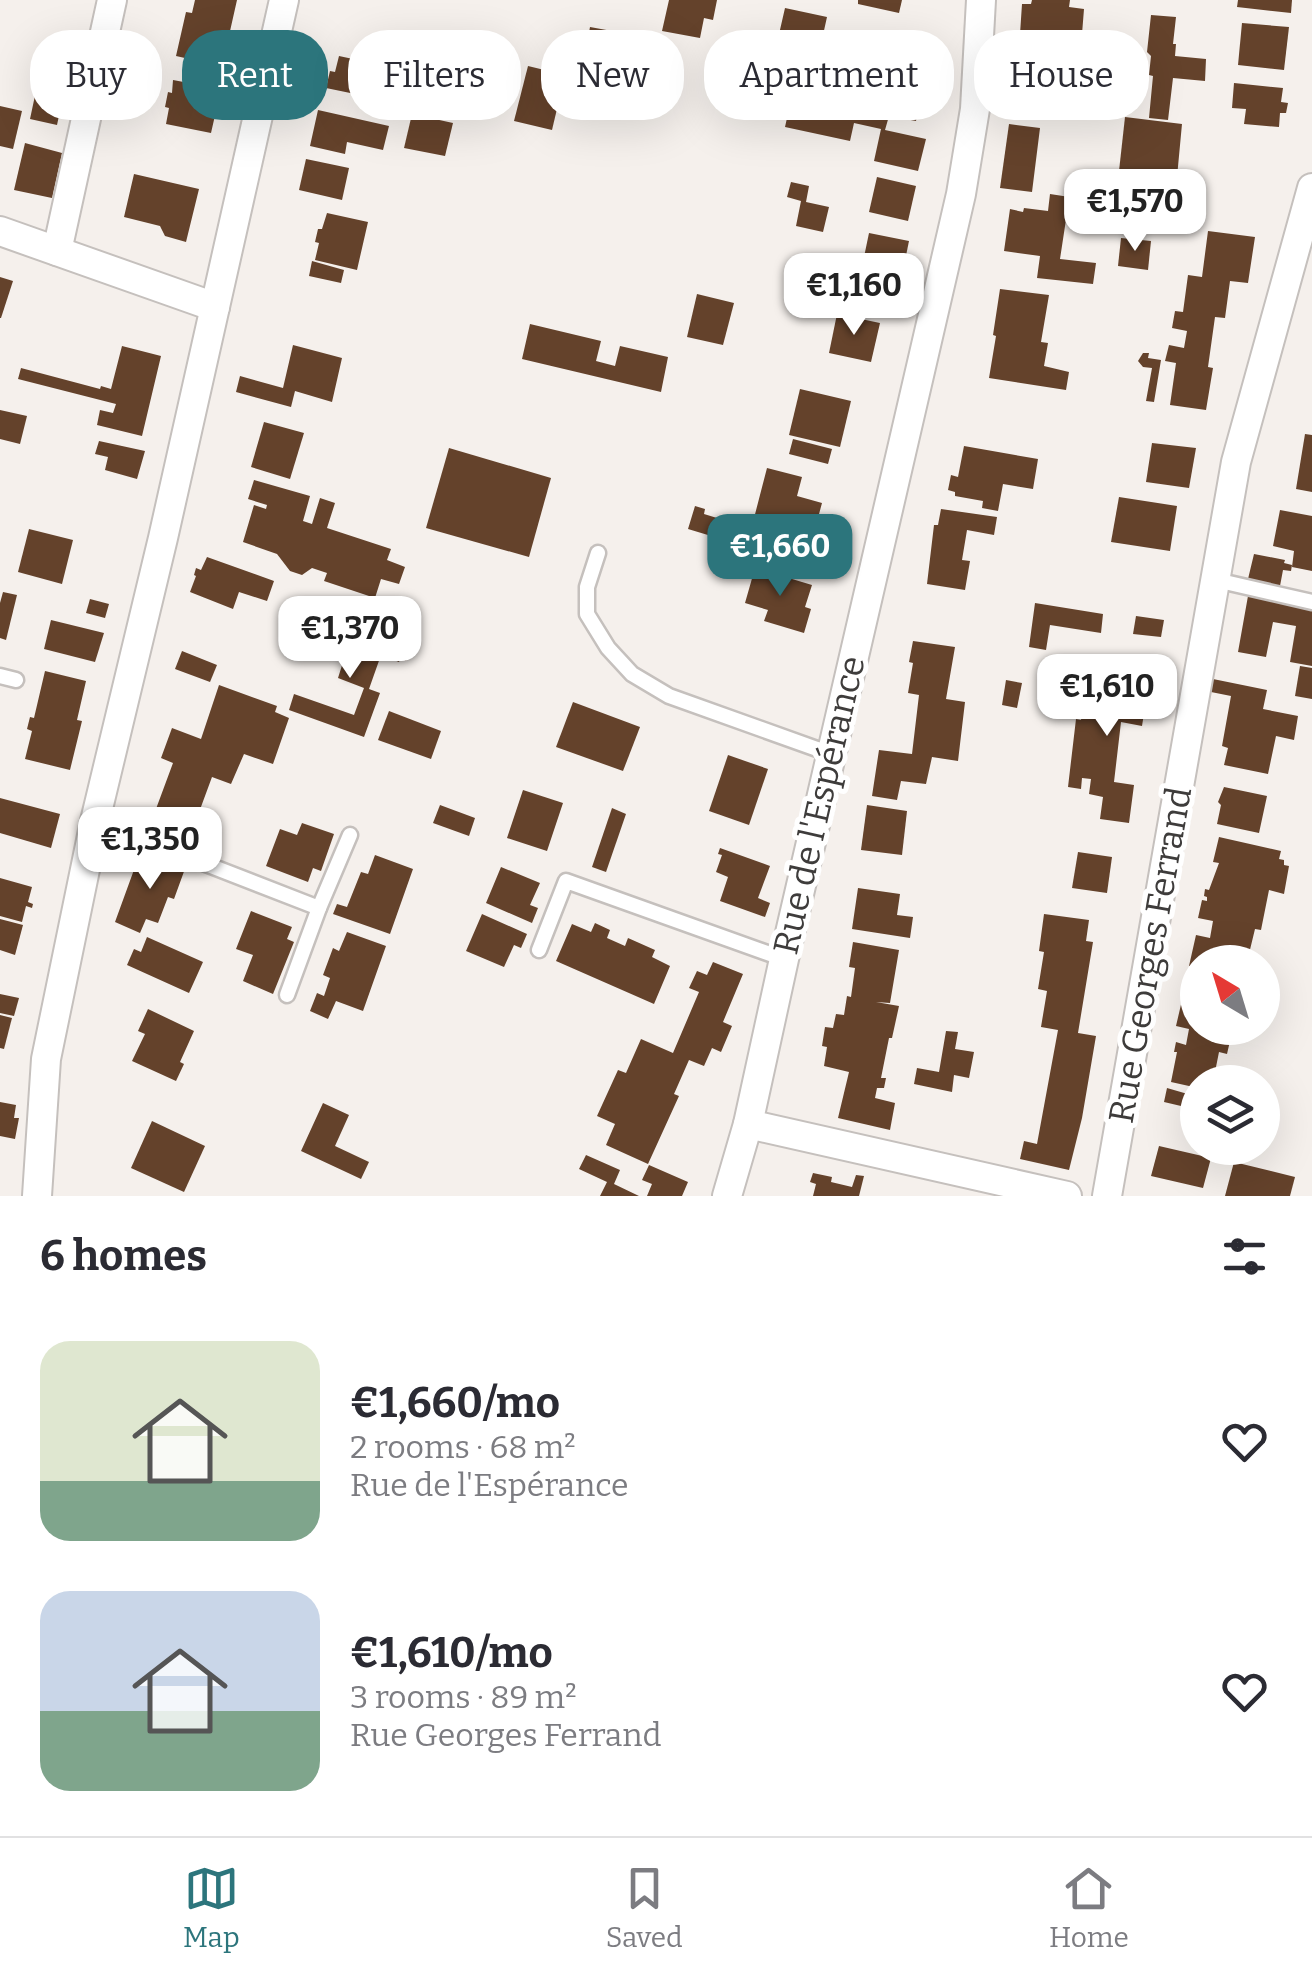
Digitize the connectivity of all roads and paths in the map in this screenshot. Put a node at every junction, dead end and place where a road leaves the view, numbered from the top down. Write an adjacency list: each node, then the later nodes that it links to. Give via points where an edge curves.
1 (112, 0): 6 (street)
2 (284, 0): 7 (street)
3 (982, 0): 13 (street, Rue de l'Espérance, via 961,194)
4 (1312, 188): 9 (street, Rue Georges Ferrand, via 1236,462)
5 (0, 232): 6 (street)
6 (57, 251): 7 (street)
7 (215, 308): 14 (street)
8 (598, 553): 13 (lane, via 587,614 632,674 669,696)
9 (1216, 580): 10 (lane); 24 (street, Rue Georges Ferrand)
10 (1312, 602)
11 (0, 676): 12 (lane)
12 (16, 680)
13 (831, 754): 18 (street, Rue de l'Espérance)
14 (95, 820): 16 (lane); 21 (street, via 46,1059)
15 (350, 835): 16 (lane)
16 (319, 908): 19 (lane)
17 (539, 950): 18 (lane, via 566,881)
18 (784, 959): 20 (street, Rue de l'Espérance)
19 (287, 995)
20 (748, 1124): 22 (street, Rue de l'Espérance); 23 (street)
21 (38, 1196)
22 (727, 1196)
23 (1066, 1196)
24 (1107, 1196)

